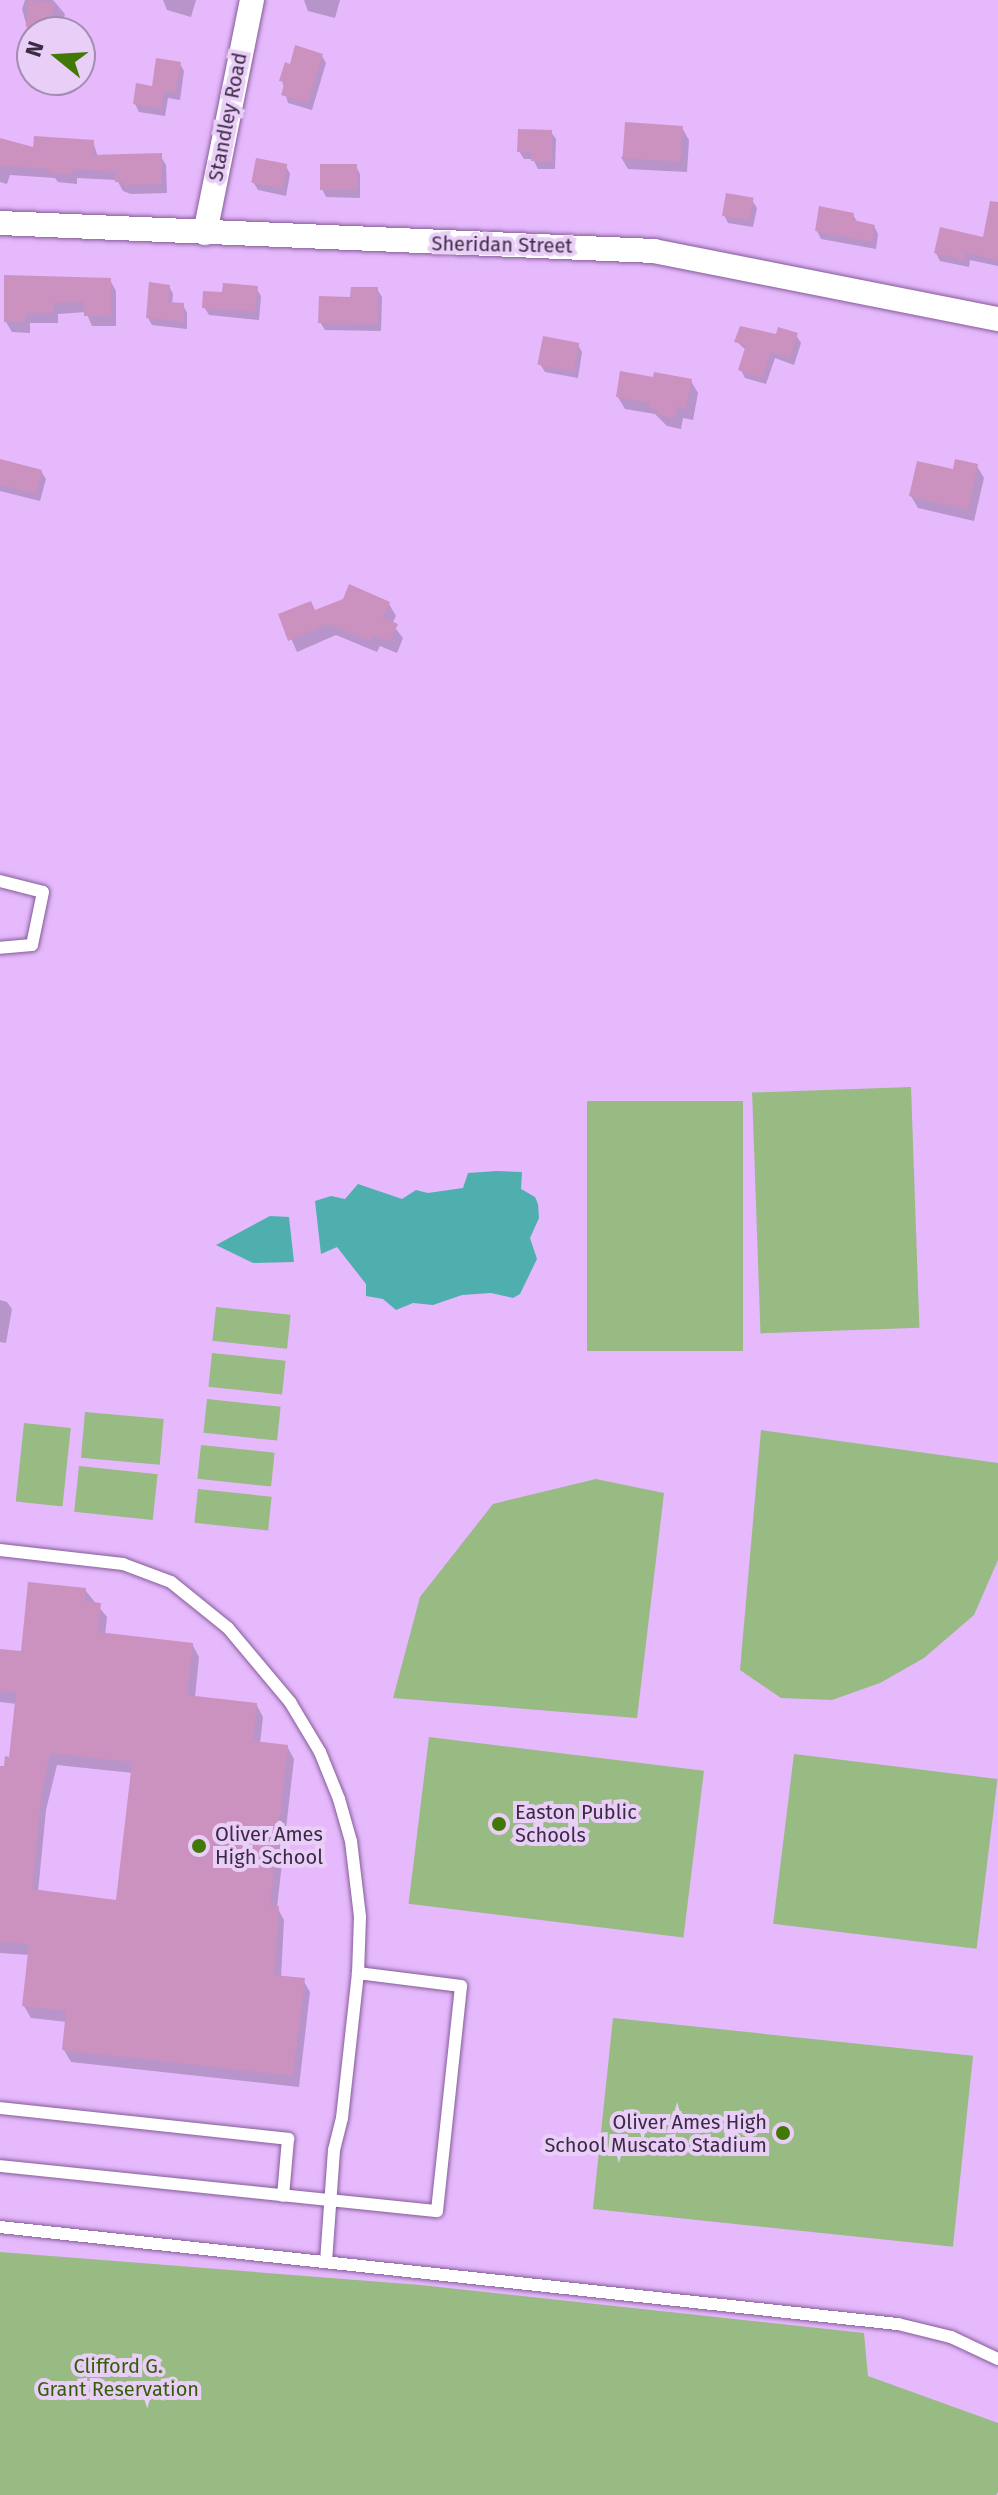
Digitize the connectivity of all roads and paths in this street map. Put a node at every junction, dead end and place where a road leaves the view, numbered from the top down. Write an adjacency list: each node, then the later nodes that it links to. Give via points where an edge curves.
1 (252, 0): 3 (street, Standley Road)
2 (0, 223): 3 (street, Sheridan Street)
3 (205, 233): 4 (street, Sheridan Street, via 654,251)
4 (998, 319)
5 (0, 881): 6 (lane, via 43,892 32,945)
6 (0, 948)
7 (0, 1550): 8 (lane, via 109,1562 159,1575 214,1614 254,1657 307,1727 339,1799 358,1892)
8 (358, 1973): 12 (lane); 12 (lane, via 461,1986 437,2211)
9 (0, 2108): 11 (lane, via 288,2139)
10 (0, 2166): 11 (lane)
11 (283, 2196): 12 (lane)
12 (332, 2202): 14 (lane)
13 (0, 2227): 14 (lane)
14 (326, 2262): 15 (lane, via 898,2324 951,2337)
15 (998, 2359)

